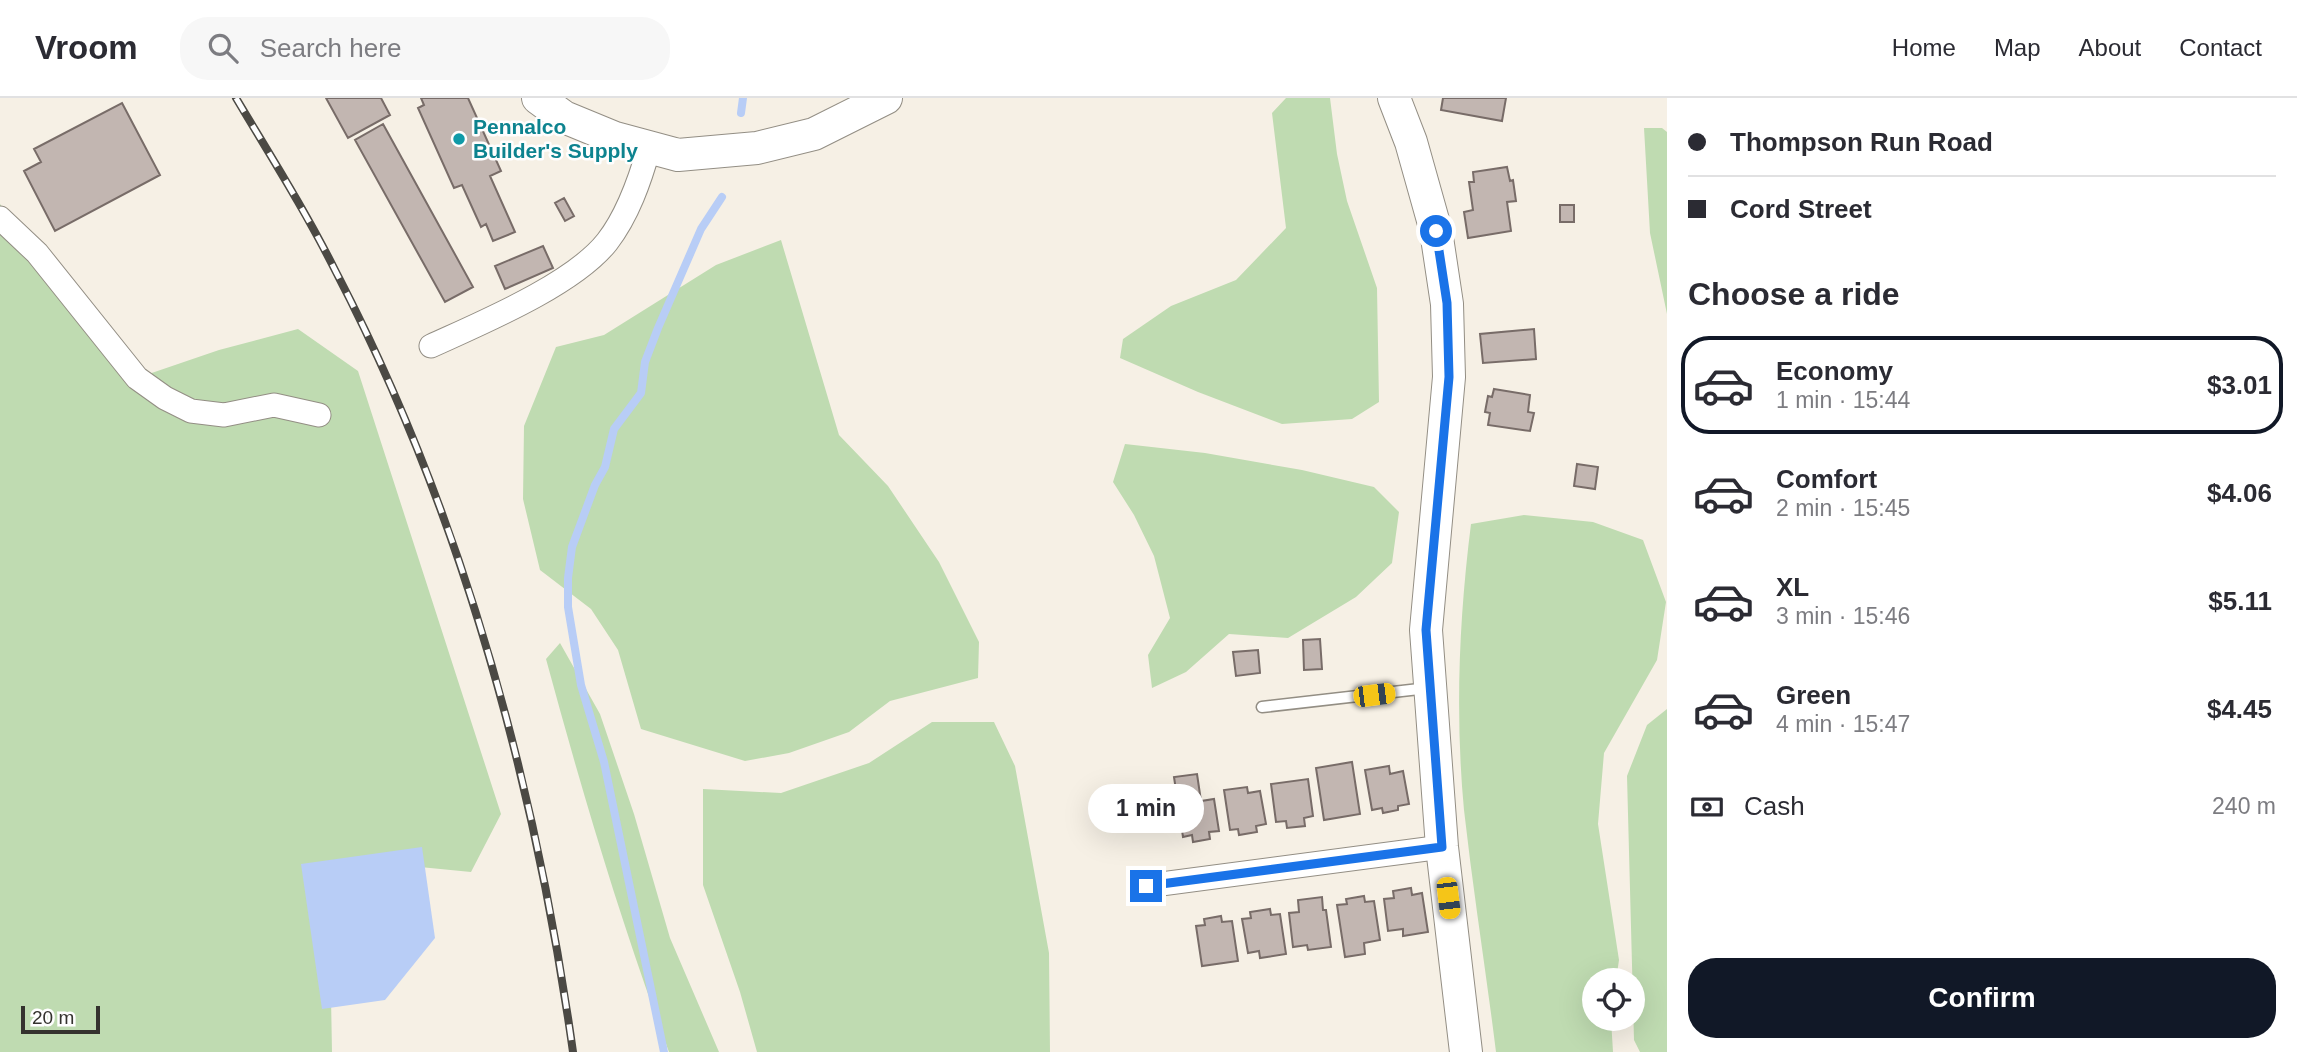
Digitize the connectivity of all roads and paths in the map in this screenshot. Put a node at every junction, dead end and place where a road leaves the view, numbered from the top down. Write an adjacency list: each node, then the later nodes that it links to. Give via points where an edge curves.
1 (538, 98): 4 (street, via 564,117)
2 (1394, 98): 8 (street, via 1436,231 1447,303 1449,377 1426,630)
3 (874, 101): 4 (street, via 814,134 757,148 678,155)
4 (649, 148): 6 (street, via 629,205 607,242 580,268 503,313)
5 (0, 219): 7 (street, via 37,253 137,378 165,398 191,411 224,415 274,405)
6 (431, 346)
7 (319, 415)
8 (1430, 688): 9 (lane); 10 (street)
9 (1262, 707)
10 (1442, 847): 11 (street); 12 (street)
11 (1146, 886)
12 (1466, 1052)

